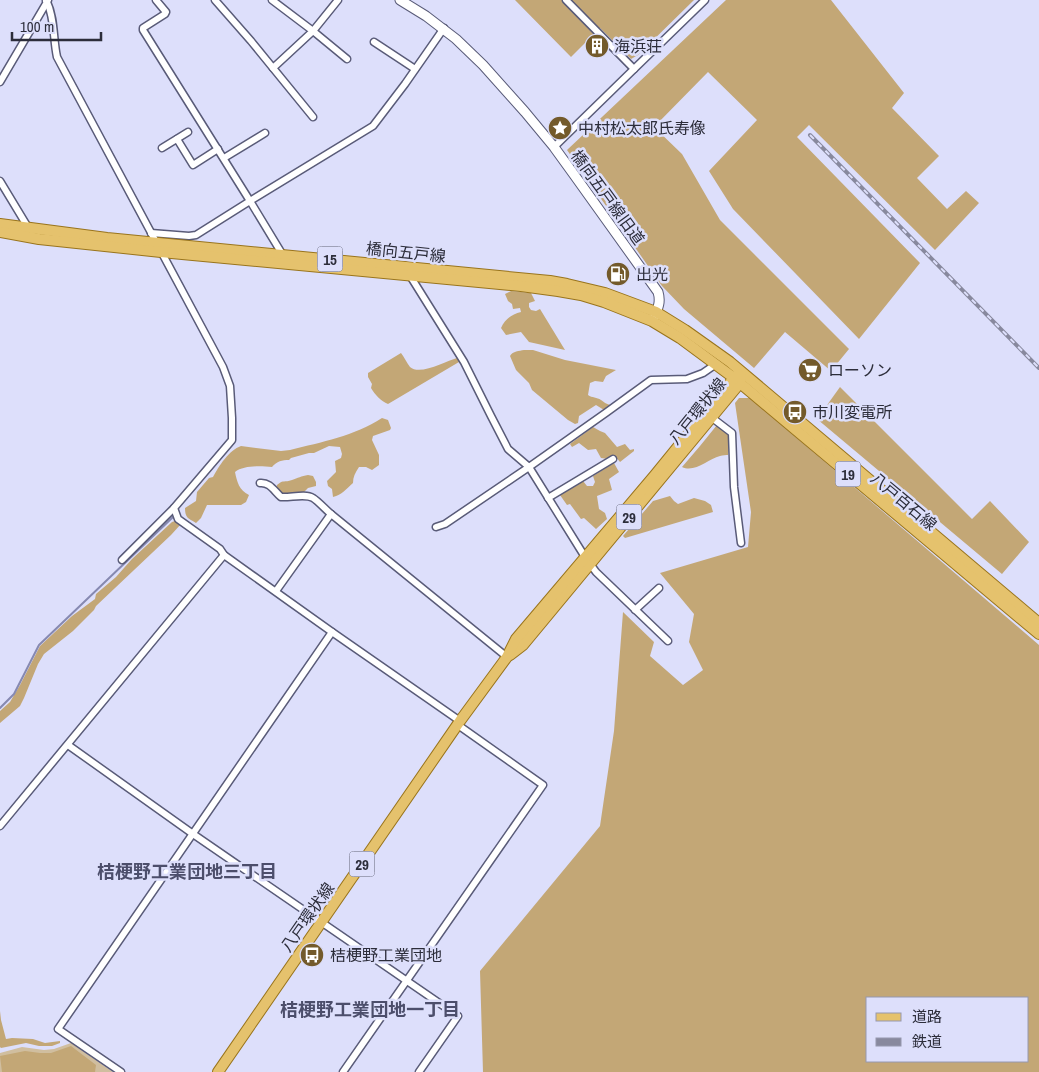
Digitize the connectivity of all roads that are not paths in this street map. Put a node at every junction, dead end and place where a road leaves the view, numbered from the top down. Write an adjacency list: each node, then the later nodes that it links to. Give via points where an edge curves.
1 (156, 0): 23 (street, via 166,12 143,30)
2 (215, 0): 13 (street)
3 (272, 0): 10 (street)
4 (338, 0): 10 (street)
5 (400, 0): 9 (street, 橋向五戸線旧道)
6 (566, 0): 15 (street)
7 (705, 0): 15 (street)
8 (47, 1): 16 (street); 30 (street, via 58,57)
9 (444, 28): 14 (street); 21 (street, 橋向五戸線旧道, via 483,65)
10 (313, 31): 12 (street); 13 (street)
11 (374, 42): 14 (street)
12 (346, 59)
13 (273, 68): 17 (street)
14 (414, 69): 26 (street, via 373,126)
15 (634, 69): 21 (street)
16 (0, 82)
17 (314, 117)
18 (188, 132): 20 (street)
19 (265, 133): 24 (street)
20 (177, 139): 22 (street); 23 (street, via 194,165)
21 (554, 147): 33 (street, 橋向五戸線旧道, via 658,292 660,298)
22 (162, 148)
23 (218, 149): 24 (street)
24 (224, 158): 26 (street)
25 (0, 181): 28 (street)
26 (250, 201): 30 (street, via 196,234); 31 (street)
27 (0, 224): 28 (main road, 橋向五戸線 / 15)
28 (29, 228): 30 (main road, 橋向五戸線 / 15)
29 (0, 232): 30 (main road, 橋向五戸線 / 15, via 39,239)
30 (161, 241): 31 (main road, 橋向五戸線 / 15); 41 (street, via 223,368 230,386 232,418 232,440)
31 (285, 259): 32 (main road, 橋向五戸線 / 15)
32 (408, 271): 33 (main road, 橋向五戸線 / 15, via 568,284 605,293); 38 (street, via 464,362 508,448)
33 (654, 317): 34 (main road, 八戸百石線 / 19); 35 (main road, 八戸百石線 / 19, via 704,343)
34 (716, 364): 35 (main road, 八戸百石線 / 19); 38 (street, via 687,379 651,380)
35 (738, 377): 36 (main road, 八戸環状線 / 29); 47 (main road, 八戸環状線 / 29); 51 (main road, 八戸百石線 / 19, via 782,407); 53 (main road, 八戸百石線 / 19)
36 (712, 416): 44 (street, via 732,433); 47 (main road, 八戸環状線 / 29, via 662,478)
37 (613, 458): 40 (street)
38 (529, 468): 40 (street); 43 (street, via 446,524)
39 (260, 483): 42 (street, via 270,484 281,497 313,498)
40 (548, 498): 47 (street)
41 (174, 508): 45 (street, via 178,518); 46 (street)
42 (331, 514): 49 (street); 55 (street)
43 (436, 527)
44 (740, 543)
45 (224, 555): 49 (street); 57 (street)
46 (122, 560)
47 (587, 560): 50 (street); 55 (main road, 八戸環状線 / 29, via 523,645)
48 (659, 588): 50 (street)
49 (276, 592): 52 (street)
50 (635, 610): 54 (street)
51 (1039, 623)
52 (332, 632): 56 (street); 59 (street)
53 (1039, 634)
54 (668, 642)
55 (507, 657): 56 (main road, 八戸環状線 / 29)
56 (459, 723): 60 (main road, 八戸環状線 / 29); 61 (street, via 543,785)
57 (68, 745): 58 (street); 59 (street)
58 (0, 826)
59 (193, 834): 60 (street); 62 (street, via 58,1028)
60 (321, 922): 61 (street); 63 (main road, 八戸環状線 / 29)
61 (407, 980): 64 (street); 65 (street, via 458,1016)
62 (121, 1072)
63 (218, 1072)
64 (343, 1072)
65 (419, 1072)

